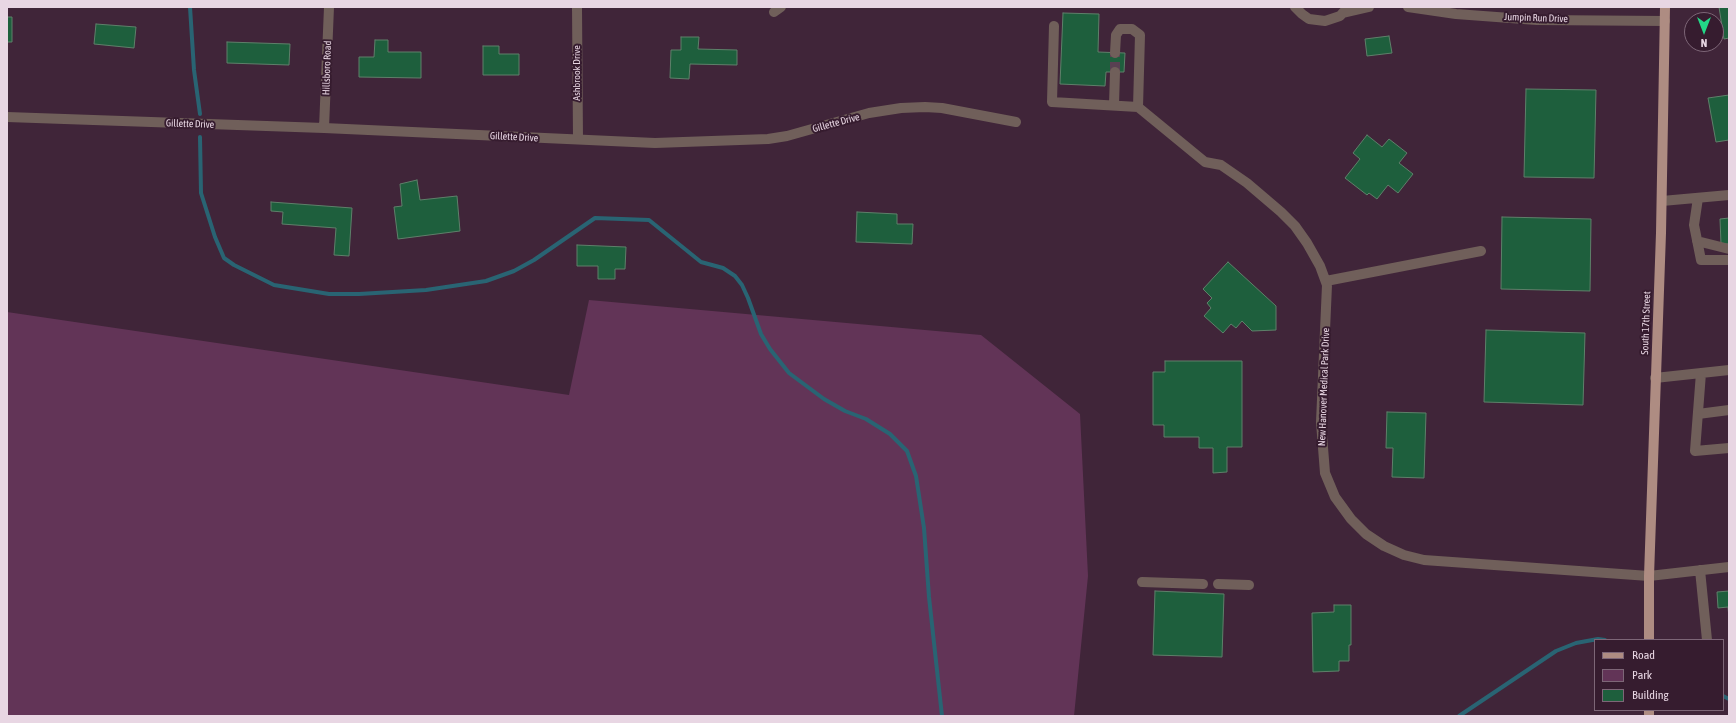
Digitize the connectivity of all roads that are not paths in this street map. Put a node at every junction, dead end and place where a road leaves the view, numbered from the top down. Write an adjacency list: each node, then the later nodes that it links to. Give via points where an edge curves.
1 (329, 7): 16 (street, Hillsboro Road)
2 (577, 7): 17 (street, Ashbrook Drive)
3 (1296, 7): 7 (street, via 1302,14 1317,21 1333,20)
4 (1369, 7): 7 (street)
5 (1408, 7): 8 (street, Jumpin Run Drive, via 1456,14 1537,20)
6 (1665, 7): 8 (main road, South 17th Street)
7 (1345, 10)
8 (1665, 21): 20 (main road, South 17th Street)
9 (1054, 26): 12 (street, via 1052,102)
10 (1115, 53): 13 (street, via 1116,35 1120,29 1132,29 1140,35)
11 (1114, 72): 12 (street)
12 (1114, 105): 13 (street)
13 (1138, 107): 25 (street, New Hanover Medical Park Drive, via 1205,162 1221,165 1281,212 1307,243)
14 (7, 117): 16 (street, Gillette Drive)
15 (1016, 122): 17 (street, Gillette Drive, via 925,107 869,113 768,139 655,143)
16 (324, 128): 17 (street, Gillette Drive)
17 (578, 139)
18 (1729, 196): 19 (street)
19 (1698, 198): 20 (street); 21 (street, via 1694,225)
20 (1662, 201): 28 (main road, South 17th Street)
21 (1697, 241): 22 (street); 24 (street, via 1701,260)
22 (1729, 249)
23 (1481, 251): 25 (street)
24 (1729, 260)
25 (1326, 281): 34 (street, New Hanover Medical Park Drive, via 1322,422 1325,473 1335,497 1366,534 1404,555 1424,560)
26 (1729, 370): 27 (street)
27 (1702, 373): 28 (street); 30 (street)
28 (1655, 378): 34 (main road, South 17th Street)
29 (1729, 410): 30 (street)
30 (1698, 414): 31 (street, via 1695,451)
31 (1729, 448)
32 (1729, 567): 33 (street, New Hanover Medical Park Drive)
33 (1700, 570): 34 (street, New Hanover Medical Park Drive); 40 (street)
34 (1649, 576): 39 (main road, South 17th Street)
35 (1142, 582): 36 (street)
36 (1203, 584)
37 (1218, 584): 38 (street)
38 (1249, 585)
39 (1649, 639)
40 (1707, 639)

